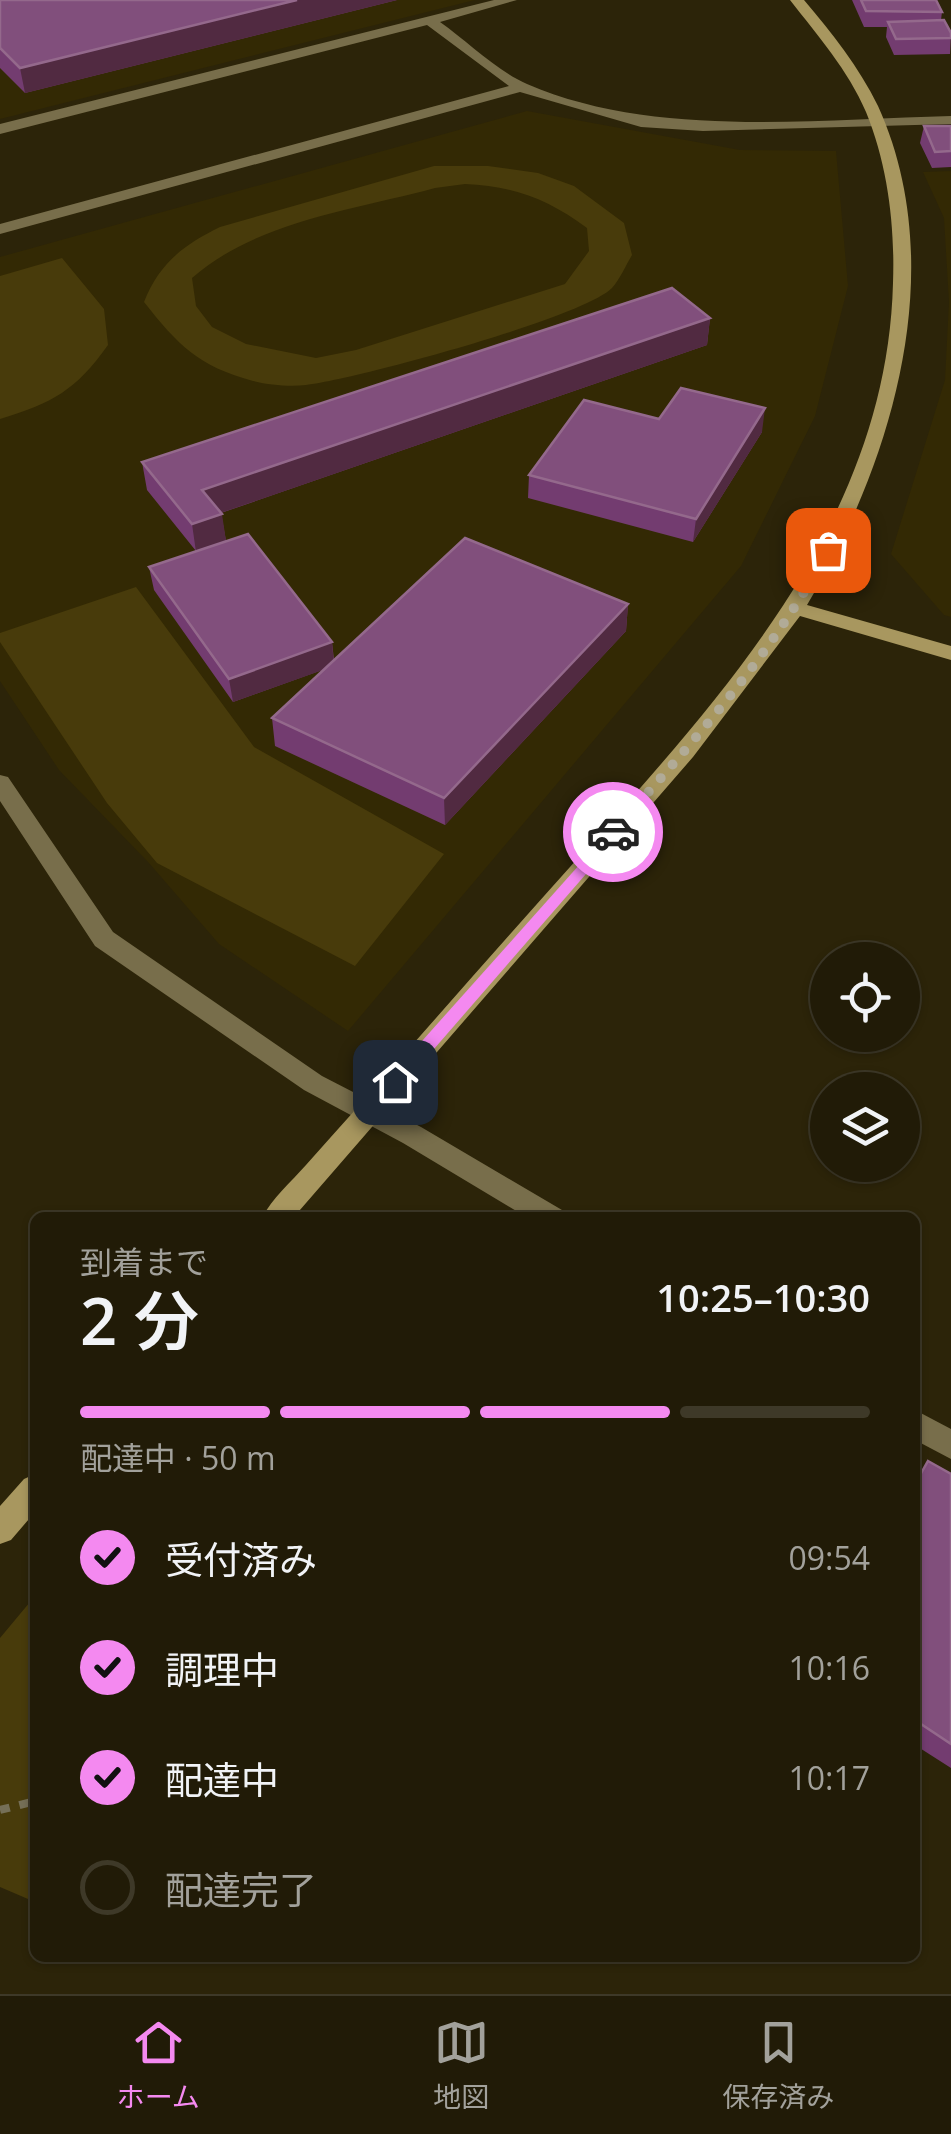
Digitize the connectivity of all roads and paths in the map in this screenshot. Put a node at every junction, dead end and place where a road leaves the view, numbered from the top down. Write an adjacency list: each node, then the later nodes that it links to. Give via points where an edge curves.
1 (510, 0): 3 (street)
2 (797, 0): 6 (street, via 833,41)
3 (428, 20): 4 (street); 7 (street)
4 (520, 88): 6 (street, via 641,122); 8 (street)
5 (951, 120): 6 (street)
6 (878, 122): 9 (street, via 902,215 894,358 842,524)
7 (0, 129)
8 (0, 229)
9 (796, 608): 10 (street); 12 (street, via 653,786)
10 (951, 653)
11 (0, 783): 12 (street, via 104,939 313,1082)
12 (369, 1112): 13 (street); 14 (street)
13 (281, 1212)
14 (542, 1212)
15 (920, 1427): 16 (street)
16 (951, 1444)
17 (30, 1495): 18 (street)
18 (0, 1529)
19 (30, 1802): 20 (path)
20 (0, 1810)

